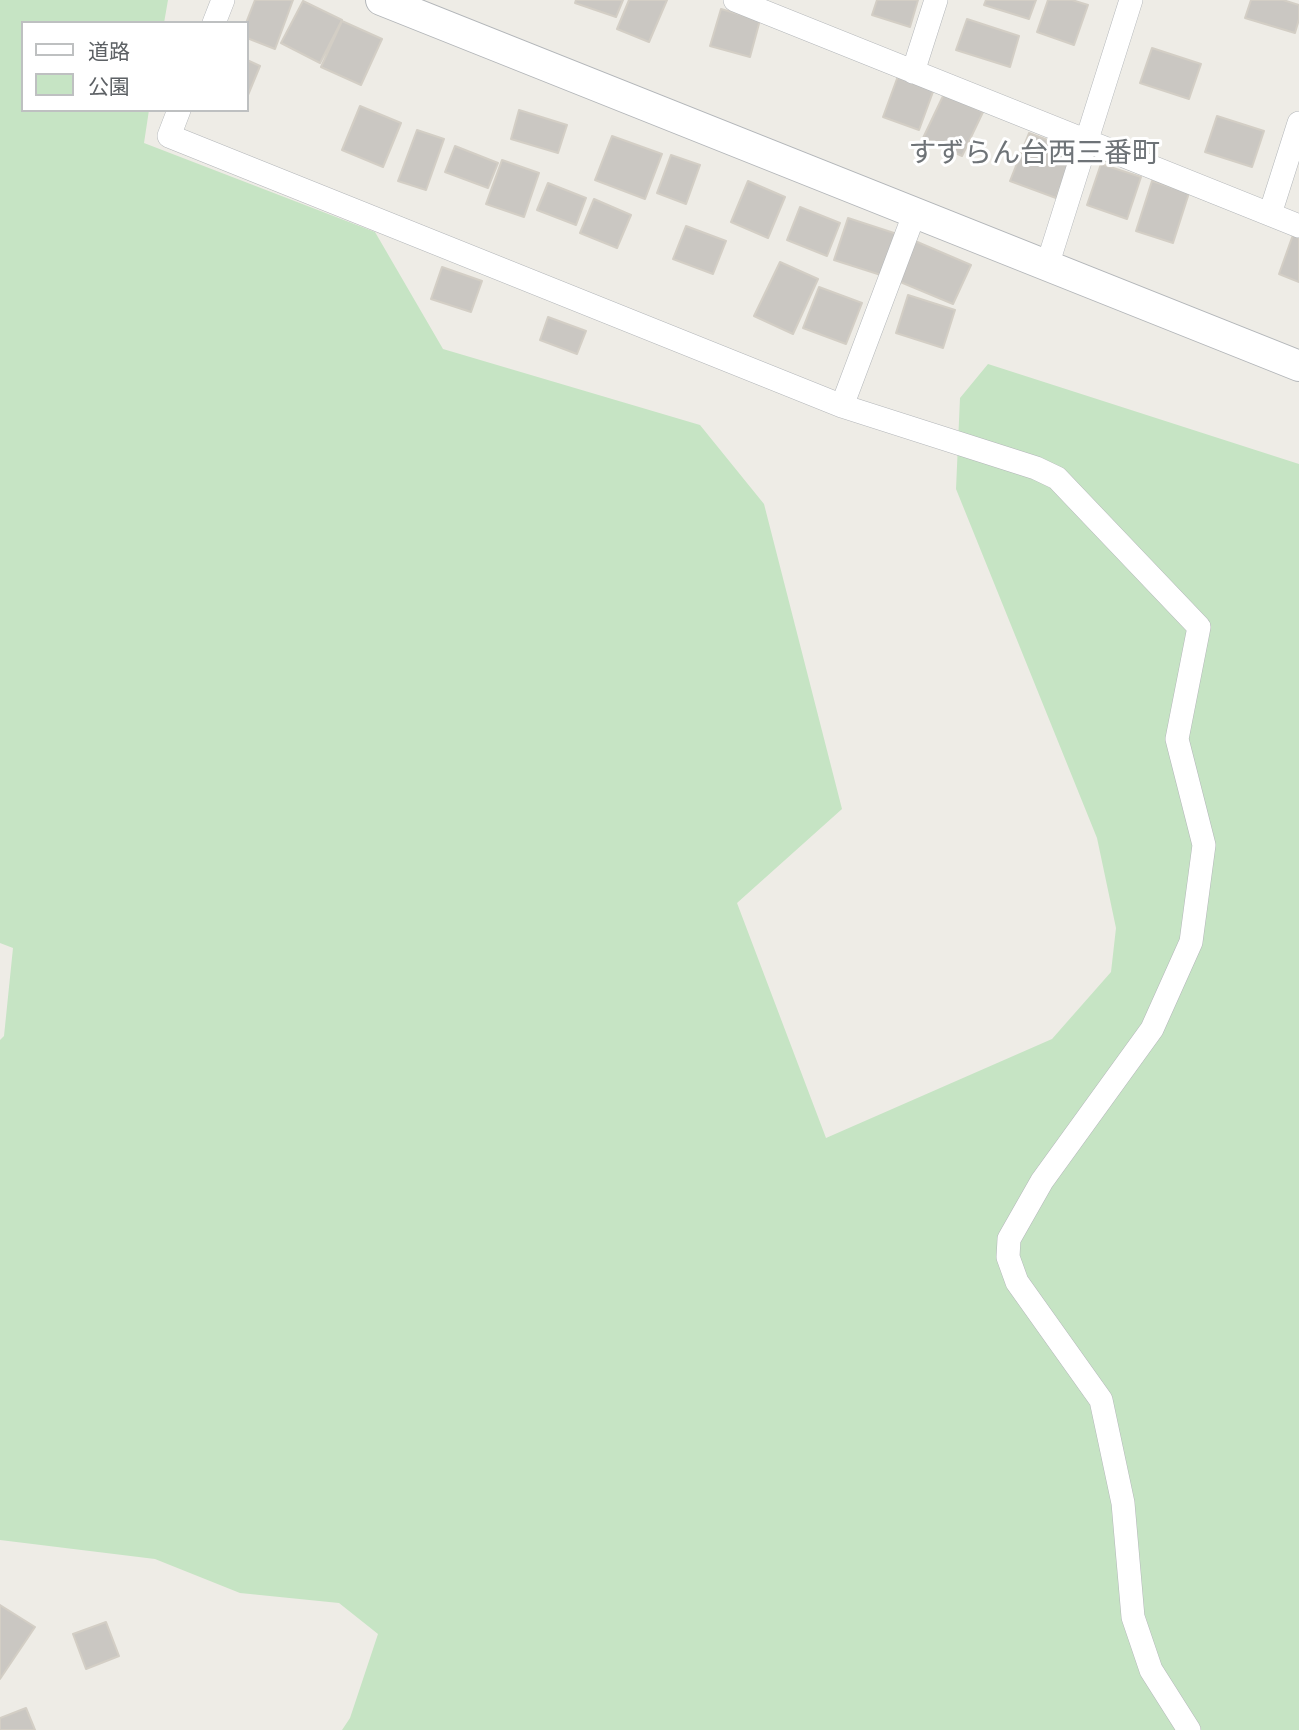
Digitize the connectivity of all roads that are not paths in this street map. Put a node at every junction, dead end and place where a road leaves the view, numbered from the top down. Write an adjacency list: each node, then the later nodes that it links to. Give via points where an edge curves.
1 (223, 0): 6 (street)
2 (381, 0): 11 (street)
3 (936, 0): 7 (street)
4 (1130, 0): 10 (street)
5 (739, 1): 7 (street)
6 (215, 21)
7 (913, 72): 10 (street)
8 (178, 112): 16 (street, via 169,136)
9 (1299, 122): 12 (street)
10 (1087, 142): 12 (street); 14 (street)
11 (915, 212): 14 (street); 16 (street)
12 (1270, 214): 13 (street)
13 (1299, 226)
14 (1047, 266): 15 (street)
15 (1299, 366)
16 (842, 406): 17 (street, via 1057,478 1199,627 1177,739 1204,845 1191,942 1152,1029 1042,1181 1009,1239 1008,1257 1017,1282 1101,1400 1123,1503 1133,1617 1151,1670)
17 (1189, 1730)

